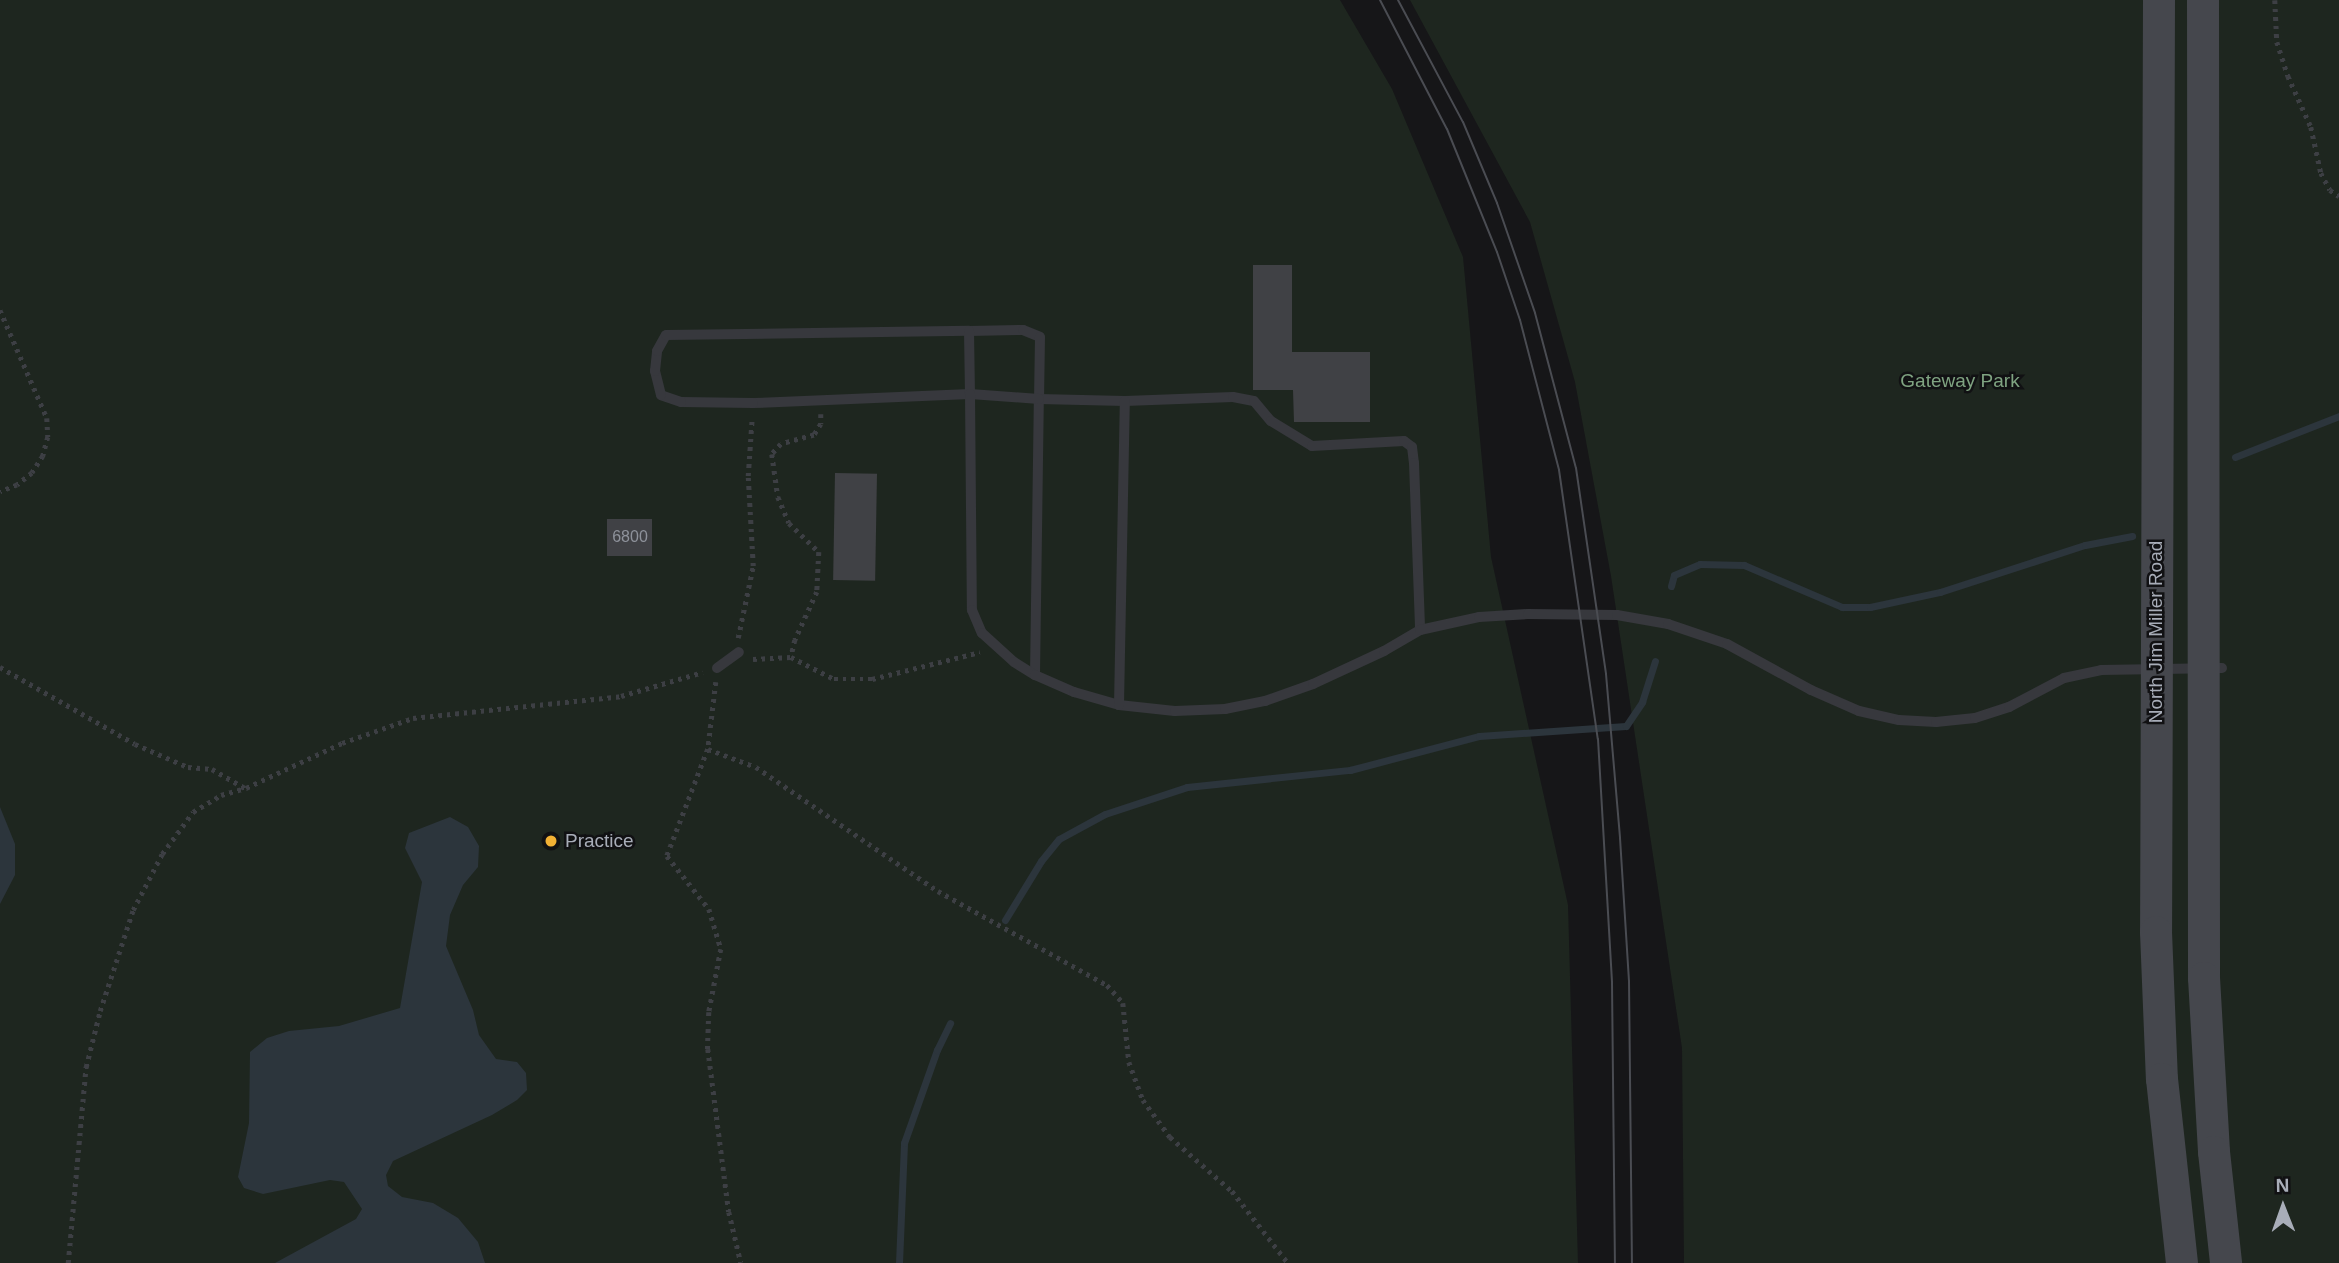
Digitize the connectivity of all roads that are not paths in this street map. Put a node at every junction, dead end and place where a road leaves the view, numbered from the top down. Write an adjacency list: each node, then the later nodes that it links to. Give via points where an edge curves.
1 (2159, 0): 11 (main road, North Jim Miller Road)
2 (2203, 0): 10 (main road)
3 (969, 331): 4 (lane); 4 (lane, via 666,335 657,351 655,371 661,395 681,402); 5 (lane, via 1023,330 1040,337)
4 (970, 394): 5 (lane); 12 (lane, via 972,610 982,633 996,649)
5 (1039, 399): 6 (lane); 12 (lane)
6 (1125, 401): 7 (lane, via 1233,397 1254,401 1271,421 1312,446 1404,441 1412,447); 13 (lane)
7 (1420, 630): 11 (lane, via 1479,617 1528,614 1617,615 1668,624 1727,643 1859,711 1936,722 1975,718 2008,707 2064,678 2101,670); 13 (lane, via 1372,657 1265,701 1225,709 1175,711)
8 (739, 652): 9 (lane)
9 (717, 668)
10 (2212, 668): 11 (lane); 15 (main road, via 2204,978)
11 (2156, 669): 14 (main road, North Jim Miller Road, via 2159,1017 2168,1158)
12 (1035, 675): 13 (lane)
13 (1119, 705)
14 (2182, 1263)
15 (2226, 1263)

